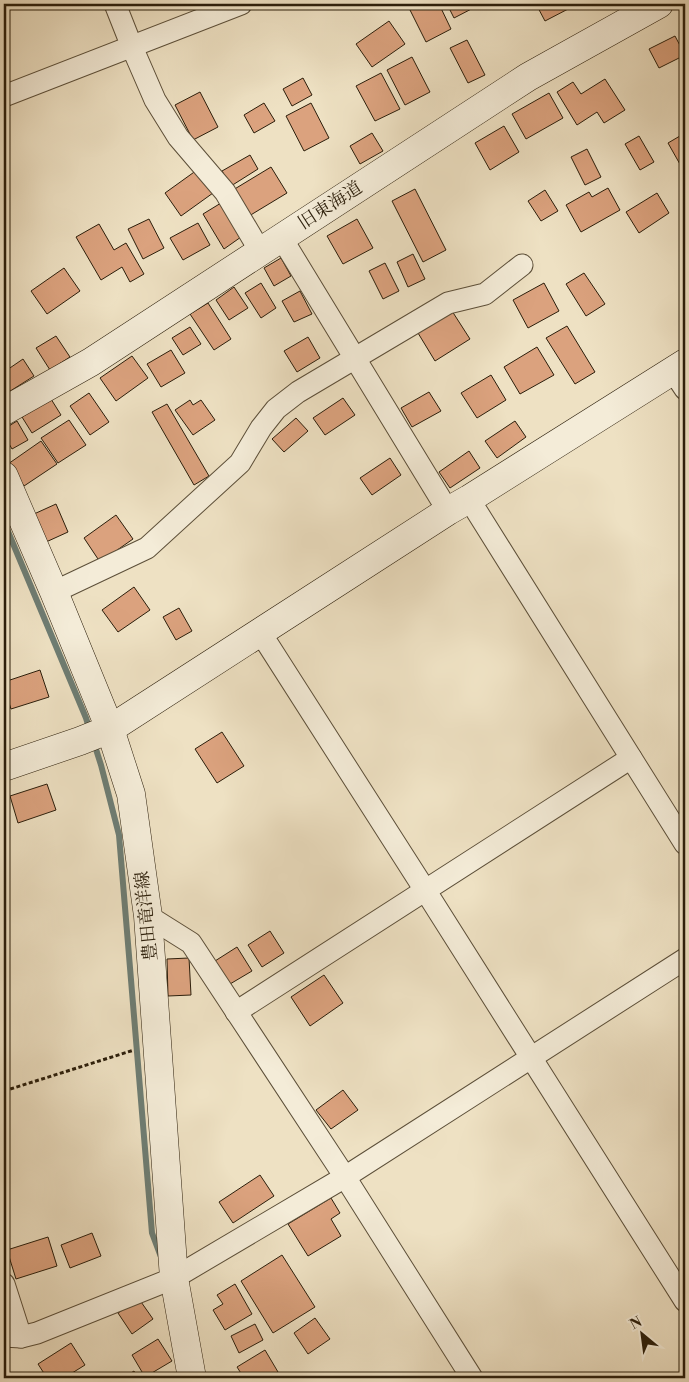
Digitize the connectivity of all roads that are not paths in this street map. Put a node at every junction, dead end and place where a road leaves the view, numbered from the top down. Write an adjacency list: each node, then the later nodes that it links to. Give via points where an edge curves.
1 (115, 4): 4 (street)
2 (242, 4): 4 (street)
3 (659, 4): 6 (street, 旧東海道, via 528,77)
4 (132, 47): 5 (street); 6 (street, via 155,100 178,137)
5 (4, 96)
6 (271, 244): 8 (street); 10 (street, 旧東海道, via 90,362)
7 (522, 265): 8 (street, via 485,294 448,303)
8 (355, 358): 12 (street); 13 (street, via 276,409 240,463 147,548)
9 (681, 374): 12 (street)
10 (4, 411)
11 (4, 476): 13 (street, 豊田竜洋線)
12 (458, 505): 14 (street); 16 (street)
13 (54, 592): 15 (street, 豊田竜洋線)
14 (260, 632): 15 (street); 19 (street)
15 (110, 729): 17 (street); 20 (street, 豊田竜洋線, via 131,794)
16 (631, 758): 18 (street); 19 (street)
17 (4, 767)
18 (685, 844)
19 (425, 890): 22 (street); 23 (street)
20 (148, 916): 22 (street, via 190,943); 25 (street, 豊田竜洋線)
21 (685, 960): 23 (street)
22 (236, 1012): 24 (street)
23 (532, 1058): 24 (street); 27 (street)
24 (345, 1176): 25 (street); 30 (street)
25 (174, 1278): 28 (street, via 37,1333); 29 (street, 豊田竜洋線)
26 (4, 1284): 28 (street)
27 (685, 1302)
28 (12, 1337)
29 (192, 1378)
30 (472, 1378)

